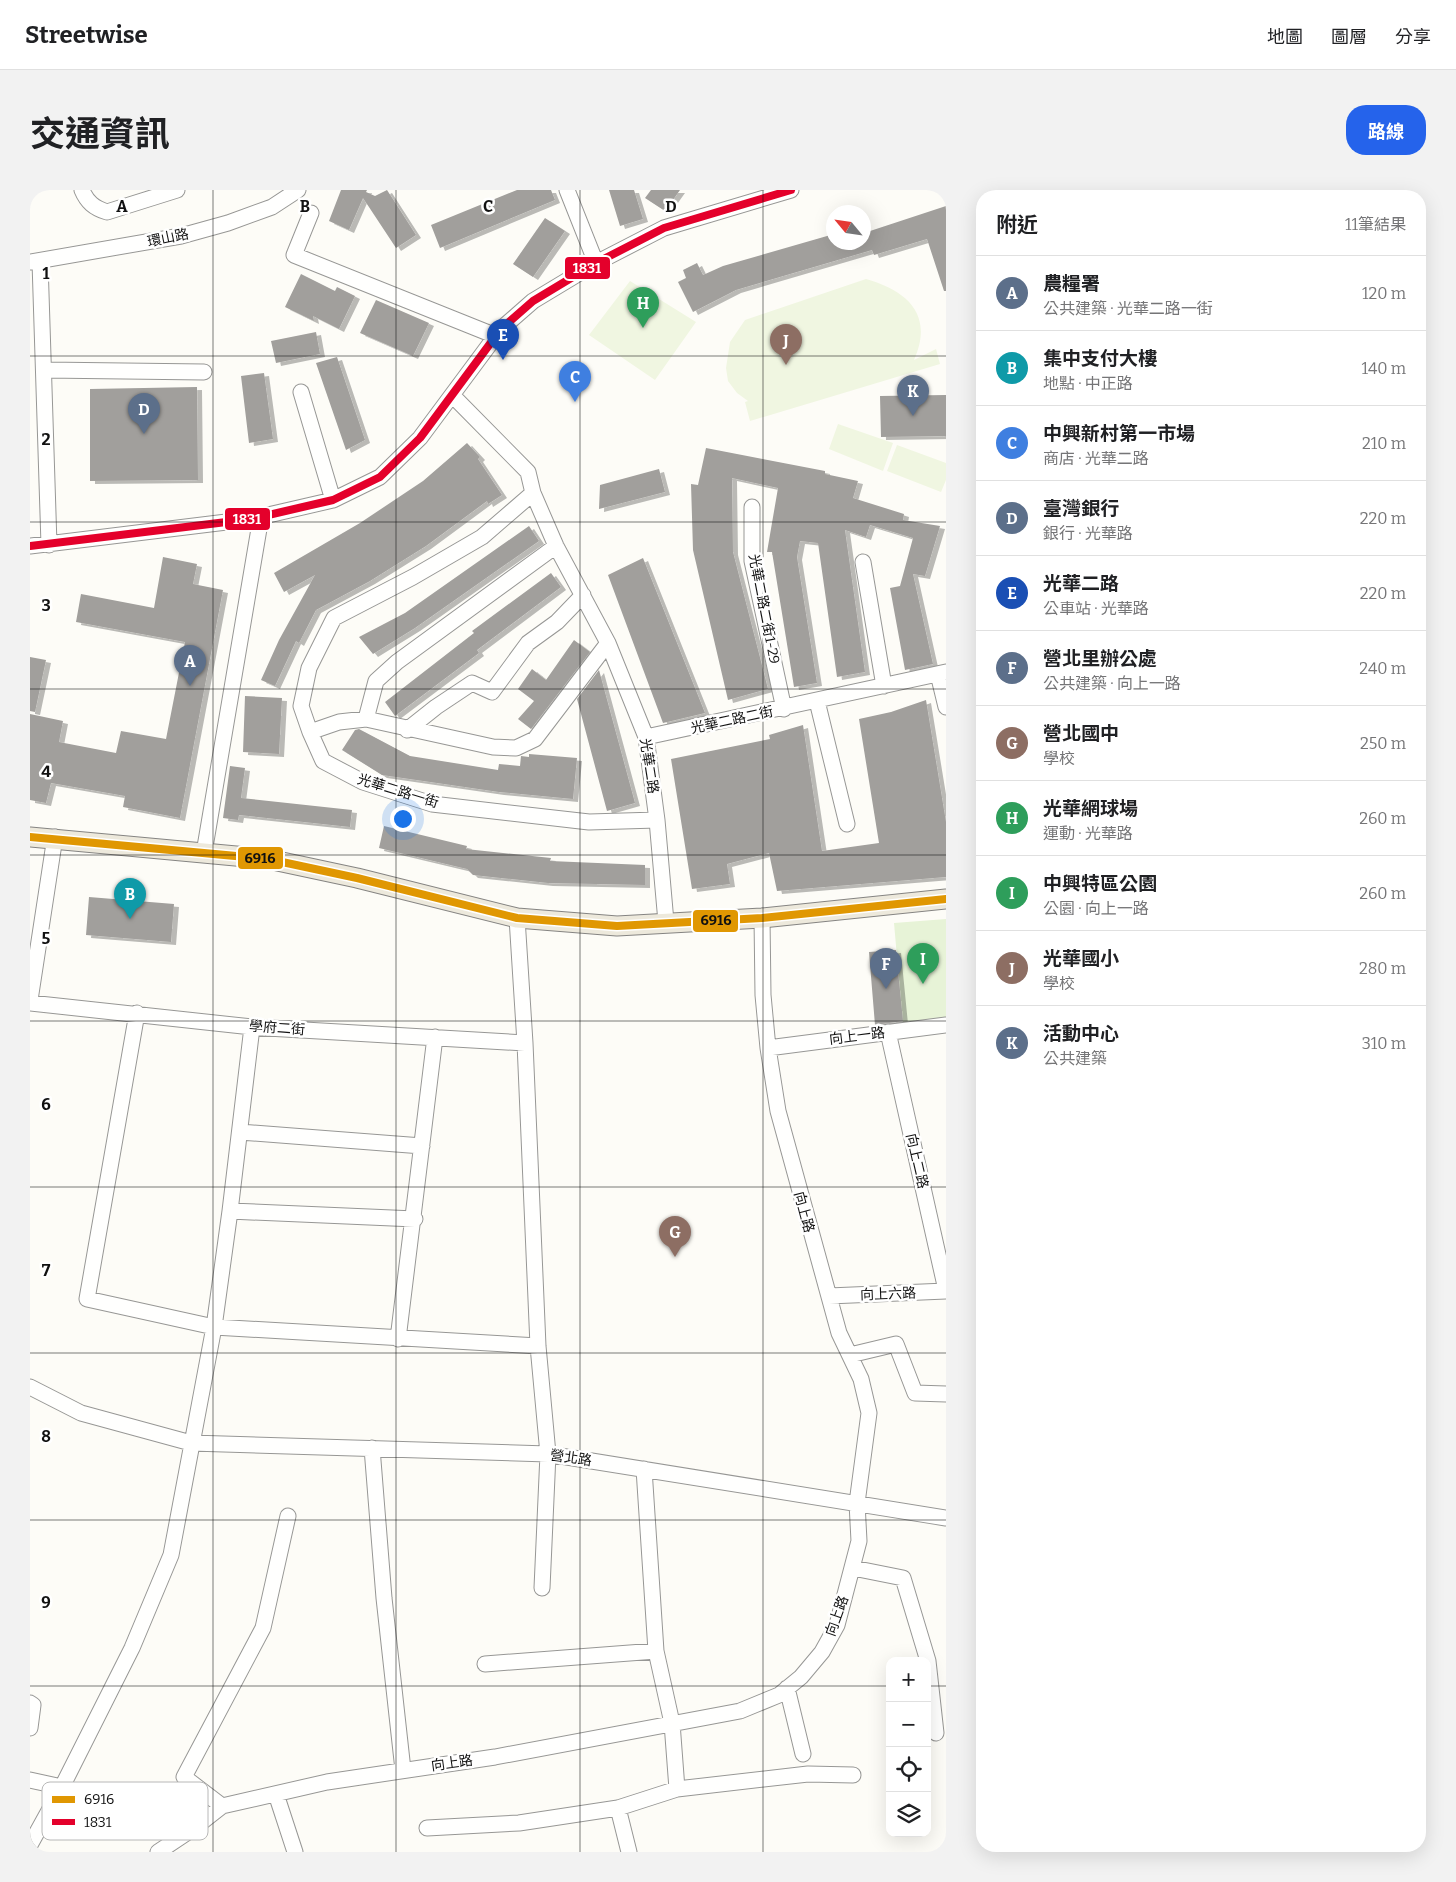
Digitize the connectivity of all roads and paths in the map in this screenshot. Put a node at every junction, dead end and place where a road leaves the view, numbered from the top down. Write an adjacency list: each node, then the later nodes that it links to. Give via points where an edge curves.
1 (82, 190): 2 (street, via 86,199 106,212)
2 (178, 190)
3 (298, 190): 7 (street, 環山路, via 272,207 218,226)
4 (567, 190): 8 (street)
5 (791, 190): 8 (street, via 664,228)
6 (311, 214): 9 (street, via 294,255)
7 (35, 262): 10 (street)
8 (596, 263): 9 (street, via 533,301)
9 (496, 336): 13 (street)
10 (45, 370): 11 (street); 18 (street)
11 (204, 372)
12 (301, 392): 15 (street)
13 (452, 395): 14 (street, 光華二路, via 528,472); 15 (street, via 420,438 380,477)
14 (533, 493): 20 (street, 光華二路); 31 (street, 光華二路一街, via 482,537 334,618 309,668 301,706)
15 (333, 500): 17 (street)
16 (752, 507): 28 (street, 光華二路二街1-29, via 752,561)
17 (261, 517): 18 (street); 37 (street)
18 (49, 545): 19 (street)
19 (30, 546)
20 (556, 546): 22 (street, 光華二路); 29 (street, via 383,674 376,681)
21 (863, 562): 25 (street)
22 (583, 595): 23 (street, 光華二路); 30 (street, via 557,622 528,643 492,692 472,683)
23 (608, 643): 30 (street, via 535,739 516,748 493,747); 32 (street, 光華二路)
24 (942, 673): 25 (street, 光華二路二街); 27 (street, 光華二路二街)
25 (884, 686): 26 (street, 光華二路二街)
26 (817, 701): 28 (street, 光華二路二街); 34 (street)
27 (946, 707)
28 (784, 709): 32 (street, 光華二路二街)
29 (366, 719): 30 (street); 31 (street, via 339,722)
30 (407, 730)
31 (310, 732): 33 (street, 光華二路一街, via 323,761 363,782 432,804 589,822)
32 (646, 738): 33 (street, 光華二路)
33 (657, 820): 41 (street, 光華二路)
34 (847, 824)
35 (30, 836): 36 (main road)
36 (55, 837): 37 (main road); 42 (street)
37 (204, 853): 39 (main road, via 277,861)
38 (946, 899): 40 (main road)
39 (517, 918): 41 (main road, via 617,926); 48 (street)
40 (762, 918): 41 (main road); 49 (street, 向上路, via 763,995)
41 (666, 922)
42 (30, 1001): 43 (street, 學府二街)
43 (137, 1013): 45 (street, 學府二街); 56 (street, via 87,1299)
44 (946, 1025): 46 (street, 向上一路)
45 (252, 1027): 47 (street, 學府二街); 50 (street)
46 (888, 1032): 49 (street, 向上一路); 54 (street, 向上二路)
47 (435, 1037): 48 (street, 學府二街); 51 (street)
48 (525, 1043): 58 (street)
49 (768, 1048): 55 (street, 向上路, via 778,1111)
50 (240, 1132): 51 (street); 52 (street)
51 (422, 1146): 53 (street)
52 (230, 1211): 53 (street); 56 (street)
53 (415, 1219): 57 (street)
54 (946, 1291): 55 (street, 向上六路)
55 (830, 1296): 59 (street, 向上路, via 839,1333)
56 (214, 1327): 57 (street); 62 (street)
57 (398, 1339): 58 (street)
58 (538, 1346): 64 (street)
59 (850, 1355): 61 (street, via 896,1344 915,1393); 66 (street, 向上路, via 861,1379 869,1414)
60 (30, 1387): 62 (street, 營北路, via 81,1412)
61 (946, 1394)
62 (191, 1443): 63 (street, 營北路, via 279,1448); 81 (street, via 167,1564 132,1648)
63 (372, 1448): 64 (street, 營北路); 79 (street)
64 (548, 1454): 65 (street, 營北路); 70 (street)
65 (644, 1469): 66 (street, 營北路); 71 (street)
66 (857, 1503): 68 (street, 營北路); 69 (street, 向上路, via 860,1541)
67 (288, 1516): 82 (street, via 263,1628 184,1777)
68 (946, 1518)
69 (853, 1568): 73 (street, 向上路, via 837,1625 822,1652); 77 (street, via 903,1578 928,1661)
70 (542, 1588)
71 (656, 1651): 72 (street); 75 (street)
72 (485, 1664)
73 (787, 1688): 75 (street, 向上路, via 779,1695 740,1711); 78 (street)
74 (30, 1703): 76 (street, via 33,1705)
75 (672, 1723): 79 (street, 向上路, via 495,1757); 83 (street)
76 (30, 1728)
77 (936, 1733)
78 (803, 1754)
79 (403, 1770): 84 (street, 向上路)
80 (853, 1775): 83 (street, via 808,1774)
81 (65, 1782)
82 (191, 1782)
83 (677, 1789): 87 (street)
84 (276, 1794): 86 (street, 向上路); 94 (street)
85 (208, 1795): 86 (street)
86 (222, 1806): 88 (street, 向上路)
87 (618, 1808): 90 (street, via 519,1823); 95 (street)
88 (208, 1817)
89 (42, 1823): 92 (street)
90 (427, 1828)
91 (176, 1840): 93 (street, 向上路)
92 (30, 1845)
93 (158, 1852)
94 (295, 1852)
95 (630, 1852)

